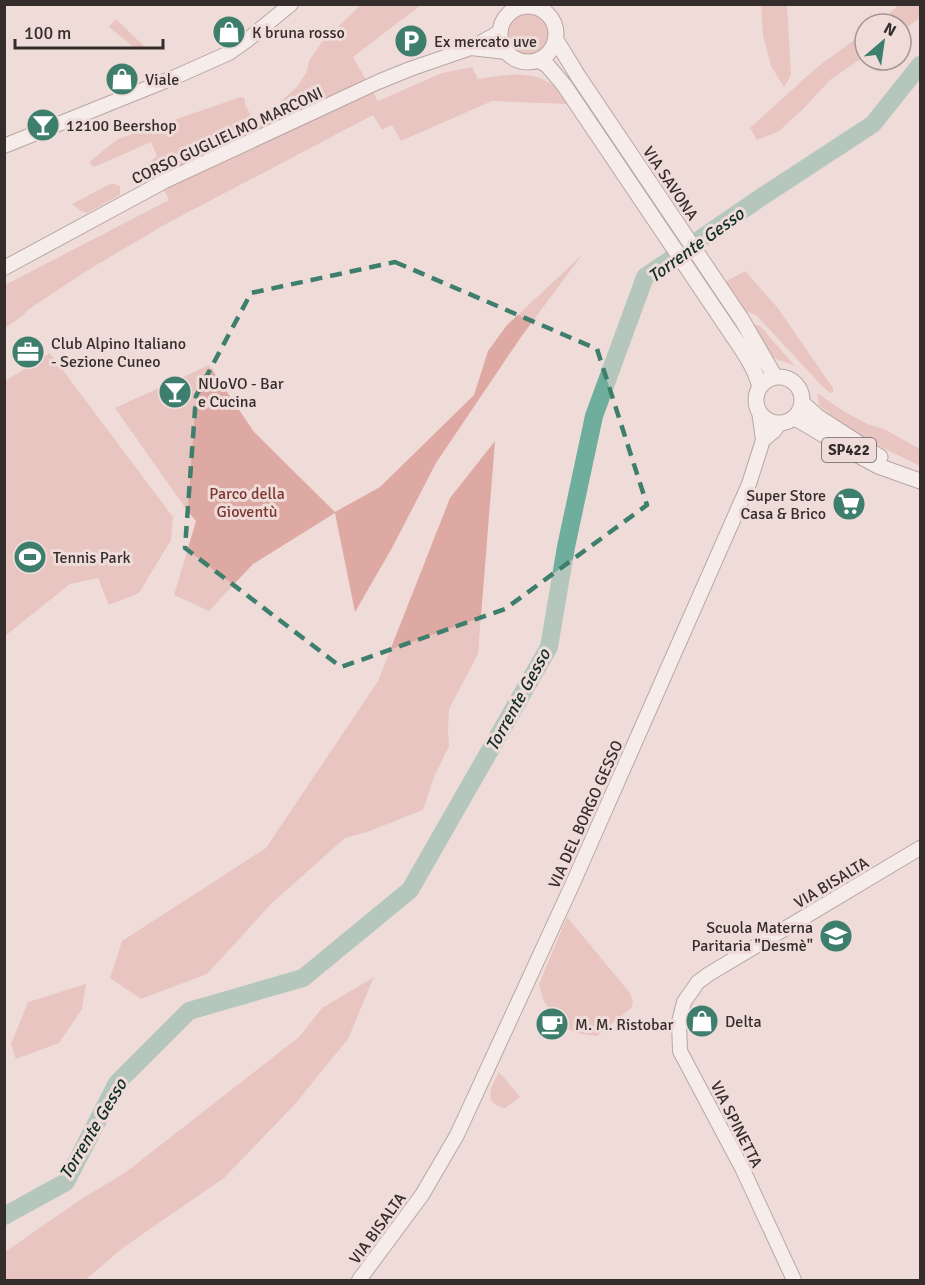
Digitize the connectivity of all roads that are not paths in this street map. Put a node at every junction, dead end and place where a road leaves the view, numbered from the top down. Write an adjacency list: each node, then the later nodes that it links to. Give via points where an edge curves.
1 (291, 4): 9 (street, via 229,52)
2 (536, 6): 3 (main road); 5 (main road, via 550,16)
3 (509, 9): 4 (main road)
4 (500, 32): 6 (street, CORSO GUGLIELMO MARCONI); 7 (main road)
5 (556, 40): 8 (main road, via 546,56); 11 (main road, VIA SAVONA, via 742,320)
6 (471, 48): 7 (street, CORSO GUGLIELMO MARCONI); 10 (street, CORSO GUGLIELMO MARCONI, via 399,73 165,181)
7 (506, 52): 8 (main road, via 523,62)
8 (538, 60): 12 (main road, VIA SAVONA, via 547,64 564,85 733,336)
9 (4, 146)
10 (4, 268)
11 (775, 377): 12 (main road); 13 (main road, via 792,381 802,394)
12 (760, 387): 14 (main road)
13 (802, 403): 15 (main road, via 801,409); 17 (main road, SP422)
14 (759, 411): 15 (main road, via 772,422); 16 (street, VIA DEL BORGO GESSO)
15 (787, 421): 16 (street, VIA DEL BORGO GESSO); 17 (main road, SP422, via 802,422 870,462)
16 (763, 441): 20 (street, VIA DEL BORGO GESSO, via 749,484 573,883 457,1135)
17 (914, 478)
18 (921, 848): 19 (street, VIA BISALTA)
19 (698, 982): 22 (street, VIA SPINETTA, via 684,1002 678,1022 680,1052 743,1170)
20 (422, 1195): 21 (street, VIA BISALTA)
21 (359, 1281)
22 (794, 1281)

